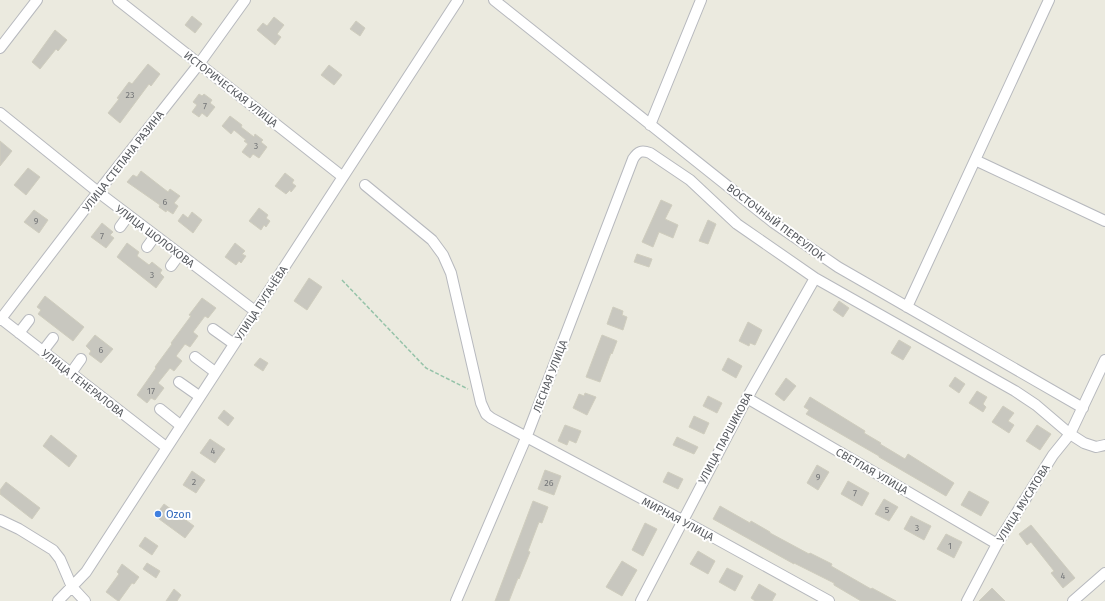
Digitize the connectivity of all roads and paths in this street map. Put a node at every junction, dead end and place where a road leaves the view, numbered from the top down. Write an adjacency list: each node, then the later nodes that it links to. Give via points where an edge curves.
1 (38, 0): 8 (street)
2 (118, 0): 9 (street, ИСТОРИЧЕСКАЯ УЛИЦА)
3 (245, 0): 9 (street, УЛИЦА СТЕПАНА РАЗИНА)
4 (458, 0): 14 (street, УЛИЦА ПУГАЧЁВА)
5 (494, 0): 11 (street, ВОСТОЧНЫЙ ПЕРЕУЛОК)
6 (701, 0): 11 (street)
7 (1049, 0): 13 (street)
8 (0, 48)
9 (199, 64): 14 (street, ИСТОРИЧЕСКАЯ УЛИЦА); 16 (street, УЛИЦА СТЕПАНА РАЗИНА)
10 (0, 113): 16 (street, УЛИЦА ШОЛОХОВА)
11 (650, 125): 26 (street, ВОСТОЧНЫЙ ПЕРЕУЛОК, via 774,222 838,267)
12 (640, 151): 24 (street, ВОСТОЧНЫЙ ПЕРЕУЛОК, via 650,154 690,180 737,224); 48 (street, ЛЕСНАЯ УЛИЦА, via 630,166)
13 (975, 160): 18 (street); 26 (street)
14 (343, 177): 27 (street, УЛИЦА ПУГАЧЁВА)
15 (365, 185): 41 (street, МИРНАЯ УЛИЦА, via 432,240 443,255 450,273)
16 (98, 192): 17 (street, УЛИЦА ШОЛОХОВА); 28 (street, УЛИЦА СТЕПАНА РАЗИНА)
17 (128, 216): 19 (street); 20 (street, УЛИЦА ШОЛОХОВА)
18 (1105, 221)
19 (120, 227)
20 (155, 236): 21 (street); 22 (street, УЛИЦА ШОЛОХОВА)
21 (147, 248)
22 (179, 255): 23 (street); 27 (street, УЛИЦА ШОЛОХОВА)
23 (171, 266)
24 (815, 278): 43 (street, УЛИЦА ПАРШИКОВА); 47 (street, ВОСТОЧНЫЙ ПЕРЕУЛОК, via 1015,391)
25 (342, 280): 41 (path, via 426,368)
26 (907, 307): 44 (street, ВОСТОЧНЫЙ ПЕРЕУЛОК)
27 (255, 311): 33 (street, УЛИЦА ПУГАЧЁВА)
28 (0, 319): 31 (street, УЛИЦА ГЕНЕРАЛОВА)
29 (29, 320): 31 (street)
30 (213, 329): 33 (street)
31 (19, 333): 34 (street, УЛИЦА ГЕНЕРАЛОВА)
32 (53, 338): 34 (street)
33 (234, 344): 38 (street, УЛИЦА ПУГАЧЁВА)
34 (43, 351): 39 (street, УЛИЦА ГЕНЕРАЛОВА)
35 (195, 357): 38 (street)
36 (81, 359): 39 (street)
37 (1105, 360): 44 (street, УЛИЦА МУСАТОВА)
38 (215, 372): 42 (street, УЛИЦА ПУГАЧЁВА)
39 (71, 373): 50 (street, УЛИЦА ГЕНЕРАЛОВА)
40 (179, 382): 42 (street)
41 (479, 394): 48 (street, МИРНАЯ УЛИЦА, via 486,414)
42 (199, 396): 46 (street, УЛИЦА ПУГАЧЁВА)
43 (747, 398): 52 (street, УЛИЦА ПАРШИКОВА); 53 (street, СВЕТЛАЯ УЛИЦА)
44 (1083, 408): 47 (street, УЛИЦА МУСАТОВА)
45 (160, 409): 46 (street)
46 (180, 425): 50 (street, УЛИЦА ПУГАЧЁВА)
47 (1070, 434): 49 (street, ВОСТОЧНЫЙ ПЕРЕУЛОК, via 1084,443 1096,447); 53 (street, УЛИЦА МУСАТОВА, via 1053,455)
48 (526, 438): 52 (street, МИРНАЯ УЛИЦА); 58 (street, ЛЕСНАЯ УЛИЦА)
49 (1105, 446)
50 (166, 447): 55 (street, УЛИЦА ПУГАЧЁВА, via 86,572)
51 (0, 520): 55 (street, via 53,550 60,559)
52 (682, 520): 59 (street, УЛИЦА ПАРШИКОВА); 60 (street, МИРНАЯ УЛИЦА)
53 (997, 544): 61 (street, УЛИЦА МУСАТОВА)
54 (1105, 573): 62 (street)
55 (72, 587): 56 (street, УЛИЦА ПУГАЧЁВА); 57 (street)
56 (58, 601)
57 (85, 601)
58 (456, 601)
59 (641, 601)
60 (829, 601)
61 (967, 601)
62 (1072, 601)

